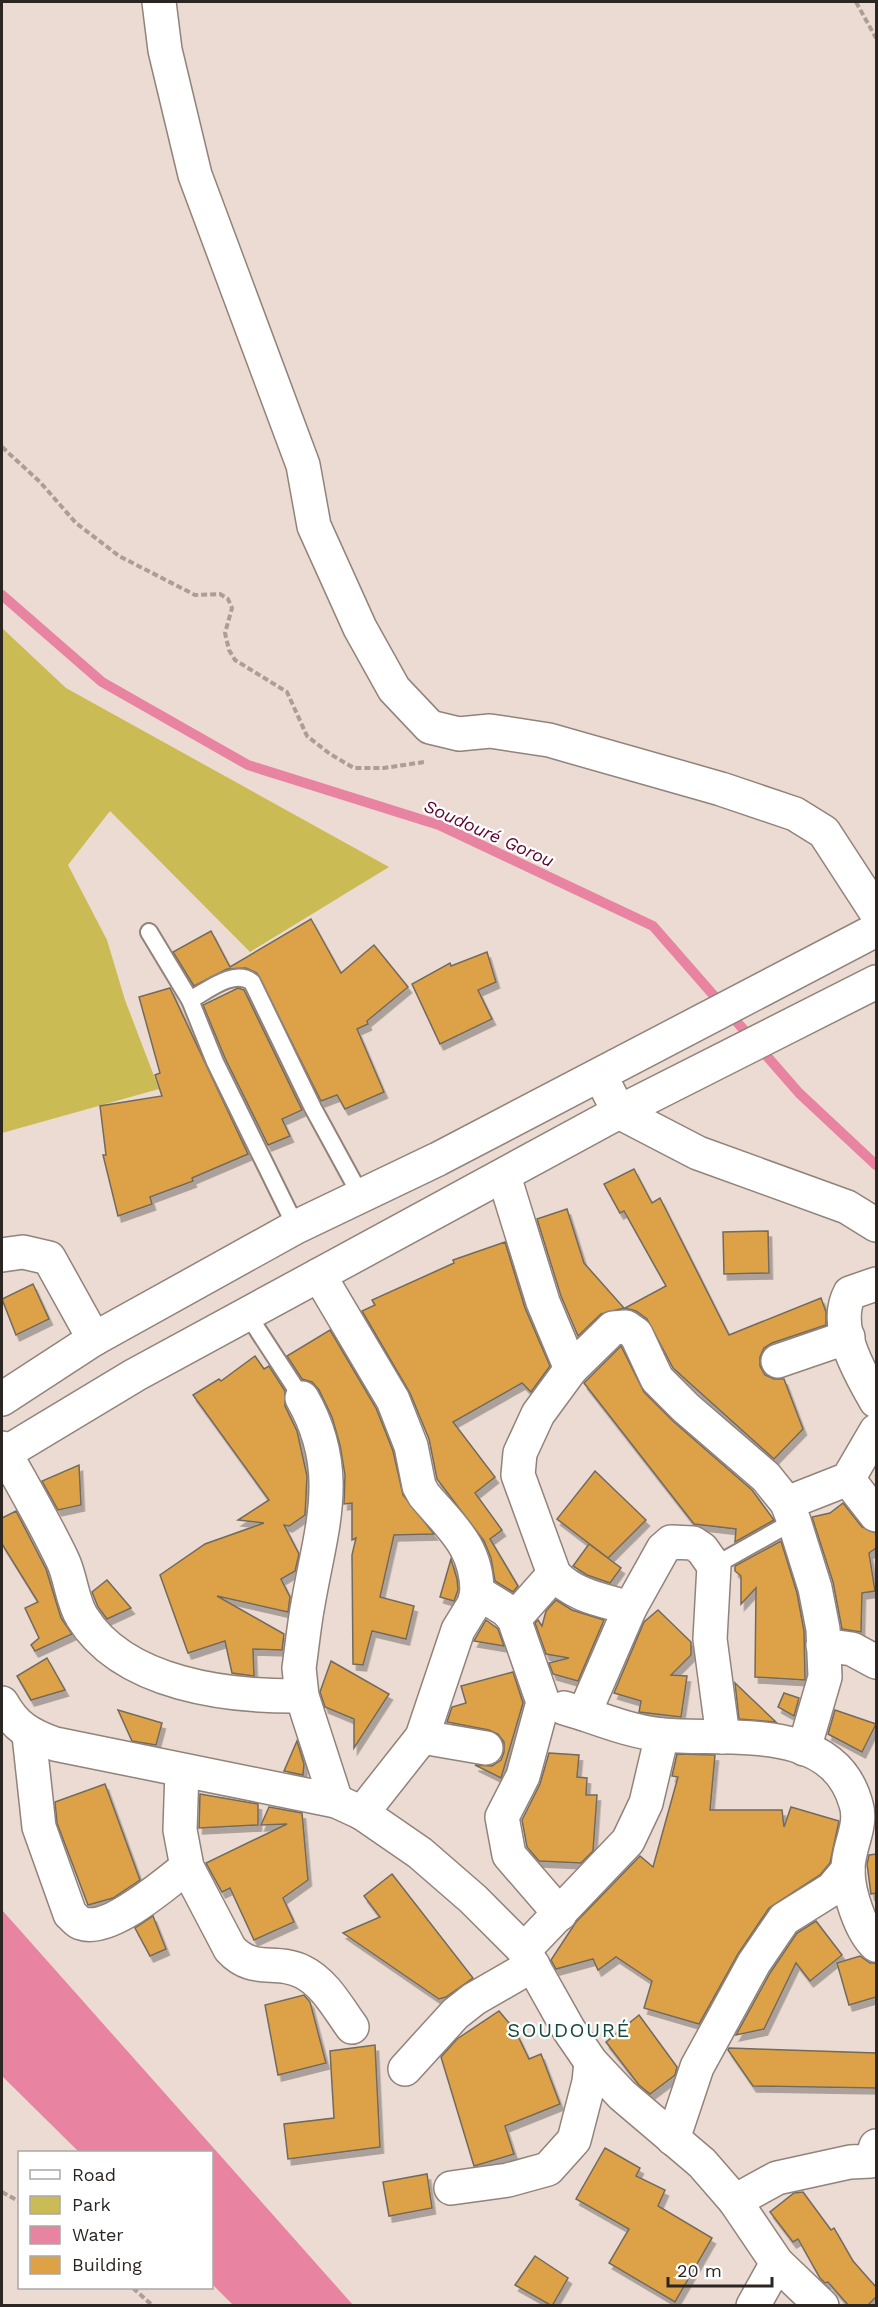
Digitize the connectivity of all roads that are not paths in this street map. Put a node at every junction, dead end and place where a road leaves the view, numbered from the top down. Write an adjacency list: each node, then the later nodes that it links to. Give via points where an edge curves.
1 (159, 2): 2 (street, via 165,50 195,175 300,454 314,526 360,628 394,689 430,727 459,734 490,731 549,740 795,814 824,832)
2 (876, 912)
3 (876, 930): 7 (street)
4 (149, 932): 6 (lane)
5 (876, 982): 8 (street)
6 (190, 1000): 10 (lane, via 235,977 252,982); 12 (lane, via 220,1072)
7 (600, 1075): 8 (street); 10 (street)
8 (619, 1112): 9 (street); 11 (street, via 698,1154 847,1207)
9 (504, 1176): 14 (street); 20 (street, via 543,1302)
10 (361, 1196): 12 (street)
11 (876, 1225)
12 (296, 1227): 18 (street)
13 (2, 1255): 18 (street, via 23,1252 49,1258)
14 (319, 1275): 16 (street); 31 (street, via 393,1400 411,1446 419,1486 470,1552 477,1570)
15 (876, 1284): 17 (street, via 850,1293)
16 (248, 1316): 21 (lane); 25 (street, via 135,1375)
17 (848, 1337): 19 (street); 23 (street, via 852,1358)
18 (94, 1339): 22 (street)
19 (778, 1361)
20 (571, 1369): 27 (street, via 613,1328 626,1327 636,1334 657,1379 766,1477); 30 (street, via 538,1414 520,1453 518,1475)
21 (302, 1398): 36 (street, via 317,1425 326,1466 326,1499 301,1658)
22 (2, 1399)
23 (876, 1401)
24 (876, 1431): 26 (street)
25 (2, 1452): 36 (street, via 64,1562 81,1616 97,1637 161,1678 216,1690)
26 (848, 1479): 27 (street); 28 (street)
27 (790, 1512): 29 (lane); 34 (street, via 814,1588)
28 (876, 1515)
29 (714, 1566): 32 (street, via 693,1543 671,1542 663,1549); 43 (street, via 710,1639)
30 (554, 1574): 32 (street, via 581,1594); 33 (street)
31 (477, 1592): 33 (street); 42 (street, via 458,1630)
32 (630, 1608): 39 (street)
33 (514, 1618): 38 (street)
34 (823, 1645): 35 (street, via 852,1649); 45 (street, via 825,1677)
35 (876, 1662)
36 (302, 1696): 47 (street)
37 (2, 1702): 40 (street, via 12,1721)
38 (543, 1702): 39 (street); 51 (street, via 523,1776 502,1817 509,1855)
39 (584, 1714): 41 (street, via 630,1730)
40 (29, 1735): 46 (street); 49 (street, via 39,1827 70,1914 81,1923 113,1918 136,1907)
41 (662, 1735): 43 (street); 51 (street, via 646,1803 628,1841)
42 (423, 1737): 44 (street); 47 (street)
43 (723, 1737): 45 (street, via 763,1738)
44 (486, 1748)
45 (804, 1749): 48 (street, via 835,1766)
46 (182, 1771): 47 (street); 49 (street, via 180,1830)
47 (349, 1807): 53 (street, via 420,1853 472,1899)
48 (867, 1808): 50 (street, via 858,1821)
49 (187, 1867): 54 (street, via 230,1949 241,1961 301,1971 318,1982)
50 (848, 1870): 52 (street, via 858,1914 867,1937); 57 (street, via 832,1889 784,1920 754,1963 697,2067)
51 (560, 1914): 53 (street)
52 (876, 1945)
53 (528, 1958): 55 (street); 56 (street, via 455,2014)
54 (352, 2027)
55 (591, 2062): 57 (street); 59 (street, via 574,2140 548,2169 508,2180)
56 (405, 2069)
57 (673, 2139): 60 (street, via 702,2163)
58 (876, 2146): 60 (street, via 871,2161 777,2178)
59 (451, 2188)
60 (735, 2201): 61 (street)
61 (777, 2264): 62 (street); 63 (street)
62 (753, 2306)
63 (822, 2306)

